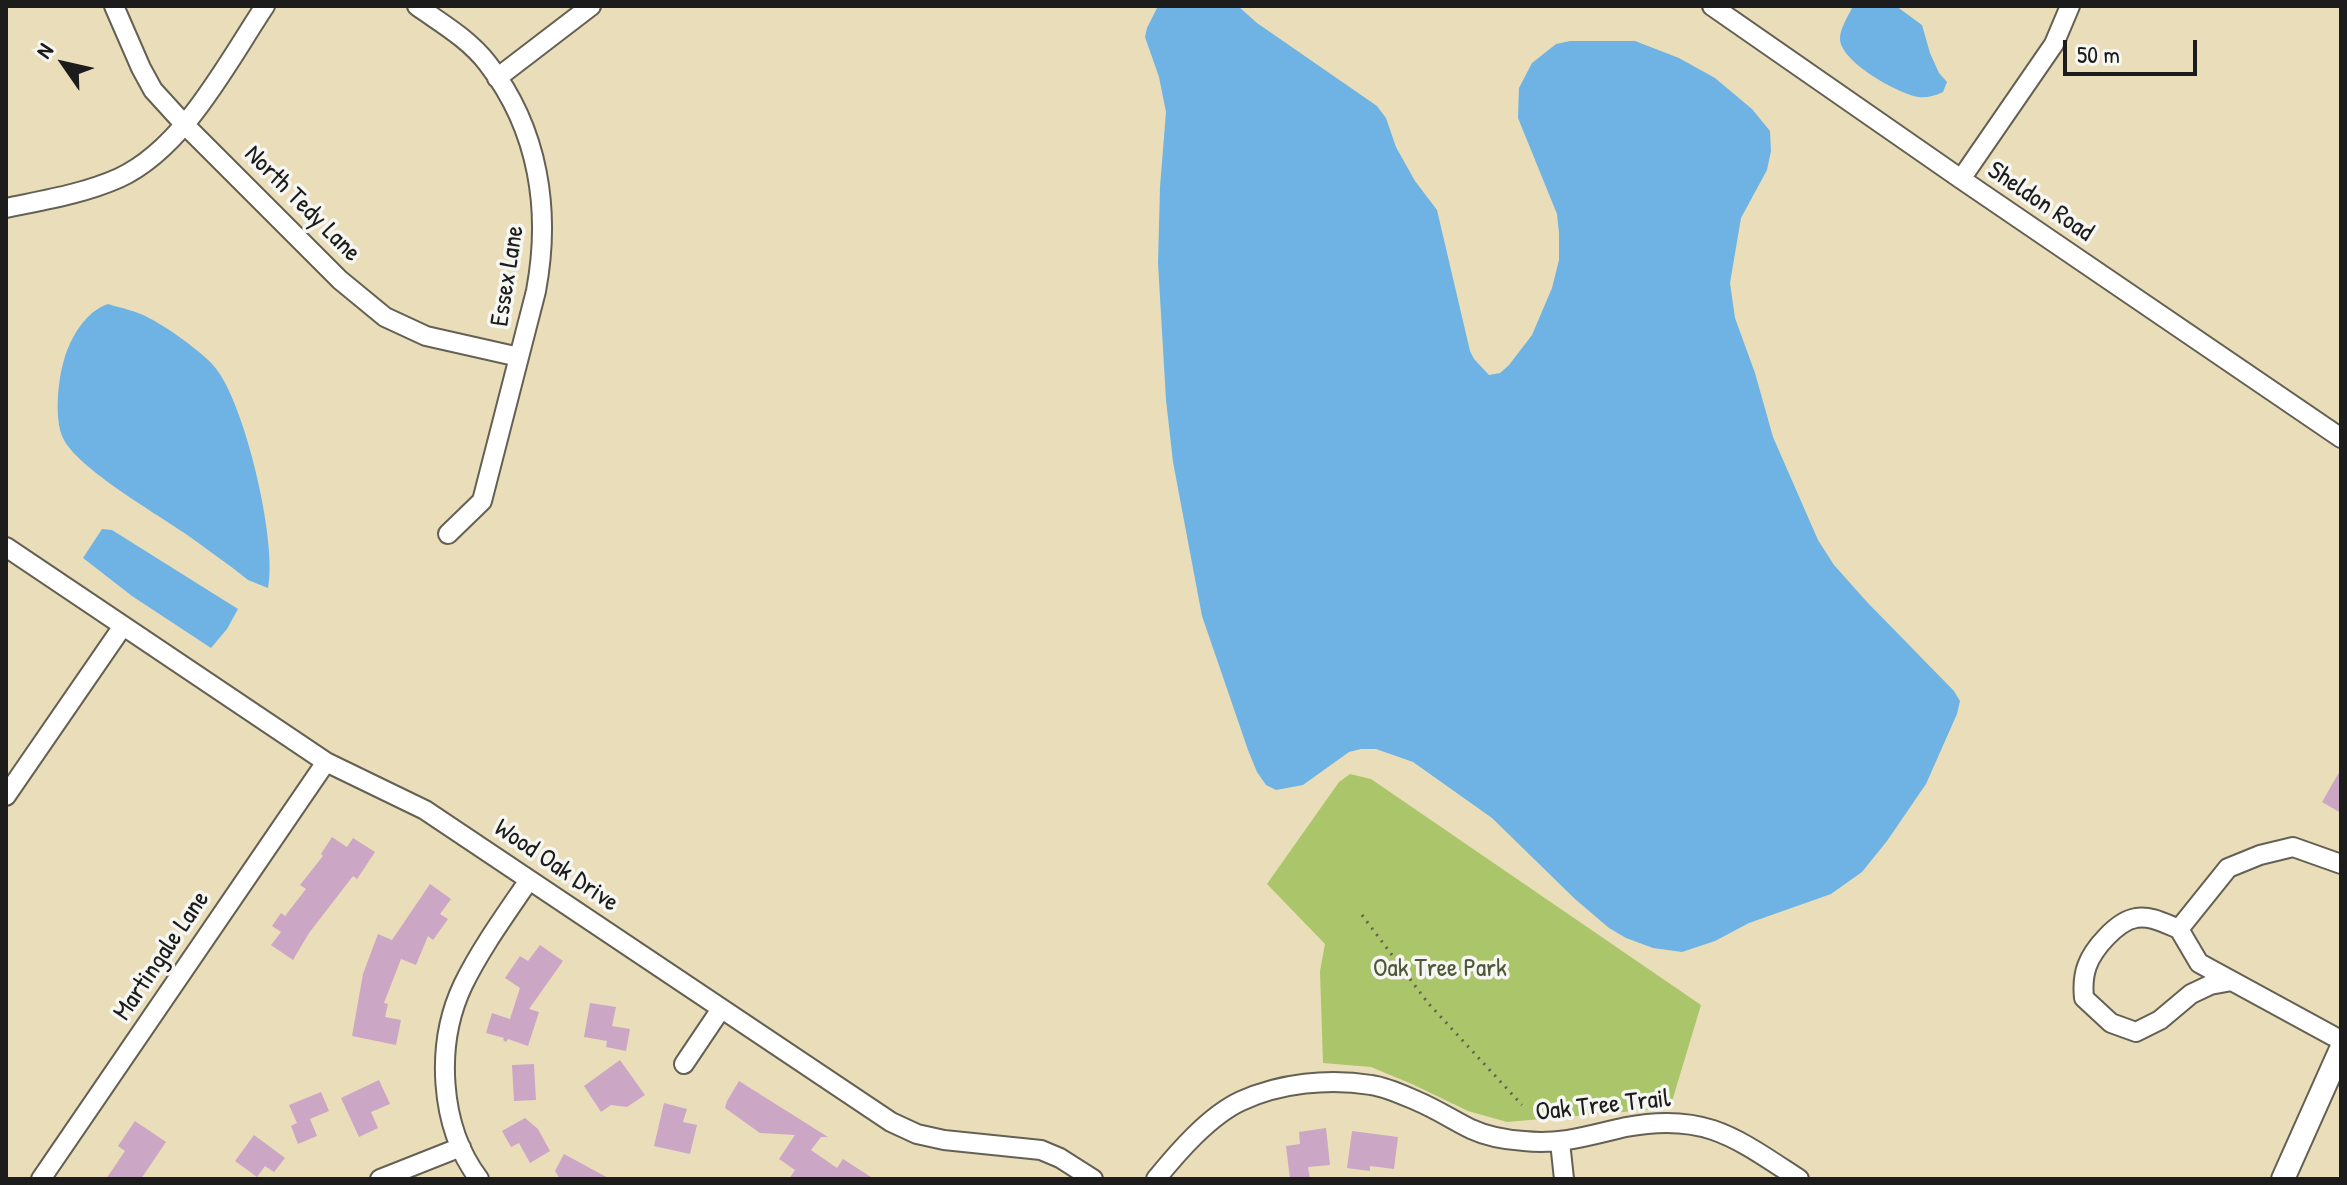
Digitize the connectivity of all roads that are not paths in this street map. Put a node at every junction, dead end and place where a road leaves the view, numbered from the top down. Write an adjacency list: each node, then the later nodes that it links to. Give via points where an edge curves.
1 (114, 6): 8 (street, North Tedy Lane, via 153,90)
2 (265, 6): 8 (street)
3 (417, 6): 7 (street, Essex Lane, via 464,39)
4 (591, 6): 7 (street)
5 (1712, 6): 9 (street, Sheldon Road)
6 (2070, 6): 9 (street, via 2054,44)
7 (497, 78): 11 (street, Essex Lane, via 511,99 536,165 544,221 542,258)
8 (184, 124): 10 (street, via 148,160 120,177 73,194); 11 (street, North Tedy Lane, via 340,280 385,317 426,336)
9 (1961, 179): 12 (street, Sheldon Road)
10 (6, 208)
11 (519, 357): 13 (street, Essex Lane, via 482,501)
12 (2341, 438)
13 (448, 534)
14 (6, 547): 15 (street, Wood Oak Drive)
15 (123, 626): 16 (street, Wood Oak Drive); 17 (street)
16 (326, 762): 19 (street, Wood Oak Drive, via 425,810); 28 (street, Martingale Lane)
17 (6, 796)
18 (2341, 864): 20 (street, via 2293,847 2260,855 2228,868)
19 (529, 880): 22 (street, Wood Oak Drive); 27 (street, via 476,960 451,1021 446,1084)
20 (2179, 929): 21 (street, via 2199,963); 21 (street, via 2135,918 2114,930 2087,967 2084,998 2111,1023 2136,1032 2191,994)
21 (2232, 981): 23 (street)
22 (721, 1009): 25 (street); 31 (street, Wood Oak Drive, via 878,1114 917,1134 1041,1150)
23 (2341, 1040)
24 (2341, 1049): 35 (main road)
25 (684, 1064)
26 (1560, 1142): 32 (street, Oak Tree Trail, via 1475,1131 1373,1085 1322,1082 1284,1086 1239,1102 1206,1126); 33 (street); 34 (street, Oak Tree Trail, via 1678,1122 1720,1131)
27 (461, 1147): 29 (street); 30 (street)
28 (41, 1179)
29 (380, 1179)
30 (479, 1179)
31 (1093, 1179)
32 (1156, 1179)
33 (1564, 1179)
34 (1799, 1179)
35 (2283, 1179)

